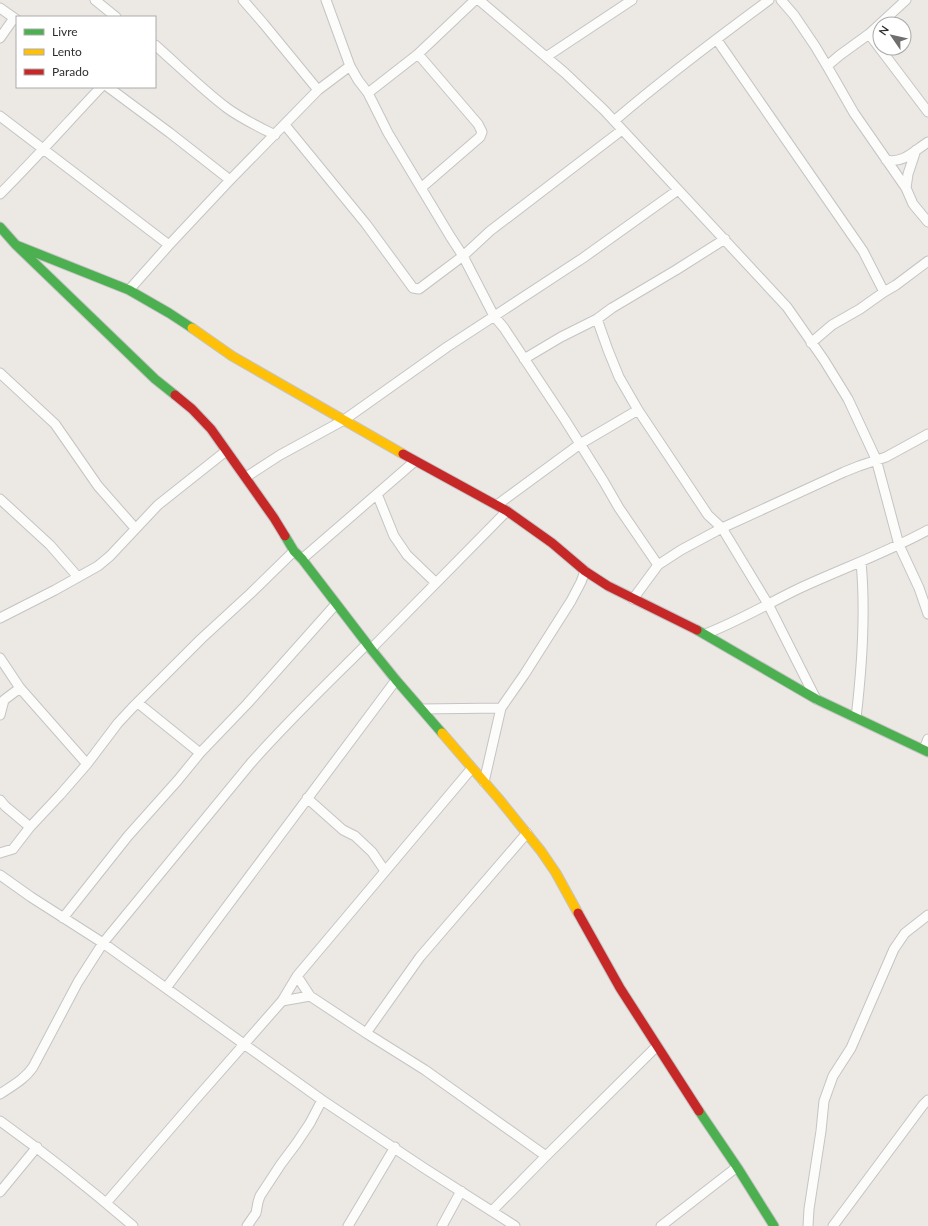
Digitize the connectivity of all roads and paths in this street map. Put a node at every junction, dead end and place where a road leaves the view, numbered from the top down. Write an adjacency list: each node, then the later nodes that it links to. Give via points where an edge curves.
1 (95, 0): 11 (street)
2 (243, 0): 23 (street)
3 (326, 0): 19 (street)
4 (475, 0): 17 (street)
5 (479, 0): 18 (street)
6 (632, 0): 18 (street)
7 (769, 0): 15 (street)
8 (781, 0): 20 (street)
9 (906, 0): 13 (street)
10 (0, 8): 12 (street)
11 (115, 16)
12 (16, 19): 14 (street)
13 (869, 34): 20 (street); 25 (street)
14 (0, 38)
15 (716, 40): 27 (street); 48 (street, via 863,251)
16 (156, 46): 30 (street, via 228,108)
17 (418, 54): 24 (street); 36 (street, via 482,132 480,137)
18 (546, 57): 27 (street)
19 (350, 66): 23 (street); 24 (street)
20 (828, 66): 34 (street, via 854,114)
21 (99, 88): 32 (street)
22 (109, 88): 35 (street)
23 (318, 90): 28 (street)
24 (368, 93): 36 (street, via 388,133)
25 (928, 112)
26 (0, 116): 32 (street)
27 (614, 121): 29 (street)
28 (285, 126): 30 (street); 45 (street, via 366,224 413,288 419,289)
29 (622, 130): 38 (street); 45 (street, via 490,231)
30 (275, 135): 35 (street)
31 (928, 142): 33 (street)
32 (42, 149): 39 (street); 44 (street)
33 (916, 150): 34 (street, via 897,161); 37 (street)
34 (886, 160): 37 (street)
35 (230, 180): 44 (street)
36 (421, 188): 45 (street)
37 (906, 188): 40 (street, via 913,204)
38 (678, 190): 42 (street); 49 (street, via 583,258)
39 (0, 194)
40 (928, 222)
41 (0, 228): 43 (street)
42 (724, 239): 50 (street); 51 (street, via 787,307)
43 (16, 245): 47 (street); 58 (street, via 149,373 192,409 211,429)
44 (169, 245): 47 (street)
45 (463, 256): 49 (street)
46 (928, 261): 48 (street)
47 (129, 290): 55 (street, via 176,317 232,356)
48 (884, 292): 51 (street, via 832,325)
49 (494, 316): 52 (street); 55 (street)
50 (597, 319): 52 (street); 54 (street, via 619,377)
51 (811, 343): 59 (street, via 848,399)
52 (524, 359): 57 (street)
53 (0, 373): 66 (street, via 55,424 98,486)
54 (638, 410): 57 (street); 67 (street, via 708,515)
55 (344, 420): 60 (street); 61 (street)
56 (928, 434): 59 (street)
57 (580, 444): 64 (street); 73 (street)
58 (226, 451): 61 (street); 66 (street, via 158,505)
59 (876, 460): 67 (street, via 798,492); 69 (street)
60 (415, 461): 62 (street); 64 (street)
61 (246, 477): 70 (street)
62 (377, 494): 71 (street); 76 (street, via 394,536 408,555)
63 (0, 499): 75 (street, via 50,545)
64 (497, 505): 65 (street)
65 (507, 511): 74 (street, via 552,543); 76 (street)
66 (135, 528): 75 (street, via 110,556)
67 (722, 528): 73 (street); 79 (street)
68 (928, 530): 69 (street)
69 (899, 545): 72 (street); 80 (street)
70 (294, 551): 71 (street); 88 (street)
71 (302, 559): 78 (street)
72 (861, 562): 79 (street); 92 (street, via 863,619)
73 (658, 565): 77 (street)
74 (585, 571): 77 (street); 89 (street, via 571,601)
75 (78, 577): 81 (street)
76 (436, 583): 83 (street)
77 (634, 599): 82 (street)
78 (336, 604): 83 (street); 95 (street, via 248,704)
79 (768, 604): 82 (street, via 723,628); 87 (street)
80 (928, 614)
81 (0, 618)
82 (705, 634): 87 (street)
83 (369, 647): 85 (street); 108 (street, via 274,737)
84 (0, 658): 86 (street)
85 (396, 680): 90 (street); 99 (street)
86 (20, 688): 91 (street, via 4,700); 96 (street)
87 (816, 699): 92 (street)
88 (138, 703): 95 (street); 96 (street, via 118,723)
89 (501, 708): 90 (street); 98 (street)
90 (421, 709): 97 (street)
91 (0, 715)
92 (856, 718): 94 (street)
93 (928, 739): 94 (street)
94 (926, 750)
95 (200, 753): 107 (street, via 128,836)
96 (87, 764): 101 (street)
97 (472, 768): 98 (street); 104 (street)
98 (484, 782): 102 (street)
99 (307, 798): 104 (street, via 342,830 355,836 372,852); 110 (street)
100 (0, 800): 101 (street)
101 (30, 827): 103 (street, via 14,849)
102 (527, 833): 113 (street, via 420,957); 115 (street, via 556,873 620,988)
103 (0, 853)
104 (385, 871): 109 (street)
105 (0, 875): 107 (street)
106 (928, 915): 135 (street, via 905,933 894,948 851,1048 833,1076 824,1101)
107 (63, 918): 108 (street)
108 (103, 943): 110 (street); 116 (street, via 78,982 30,1073)
109 (297, 976): 111 (street); 112 (street)
110 (166, 988): 114 (street)
111 (310, 996): 112 (street); 113 (street)
112 (282, 1001): 114 (street)
113 (366, 1033): 122 (street, via 425,1070)
114 (245, 1044): 117 (street); 126 (street)
115 (657, 1046): 122 (street); 123 (street)
116 (0, 1094)
117 (322, 1100): 121 (street); 129 (street, via 310,1123 260,1196 256,1213)
118 (928, 1100): 136 (street)
119 (0, 1121): 120 (street)
120 (37, 1147): 125 (street); 126 (street)
121 (395, 1148): 124 (street); 130 (street)
122 (546, 1156): 127 (street)
123 (737, 1167): 133 (street); 134 (street)
124 (461, 1191): 127 (street); 131 (street)
125 (0, 1192)
126 (106, 1203): 128 (street)
127 (492, 1211): 132 (street)
128 (133, 1226)
129 (247, 1226)
130 (348, 1226)
131 (442, 1226)
132 (515, 1226)
133 (661, 1226)
134 (774, 1226)
135 (808, 1226)
136 (833, 1226)

